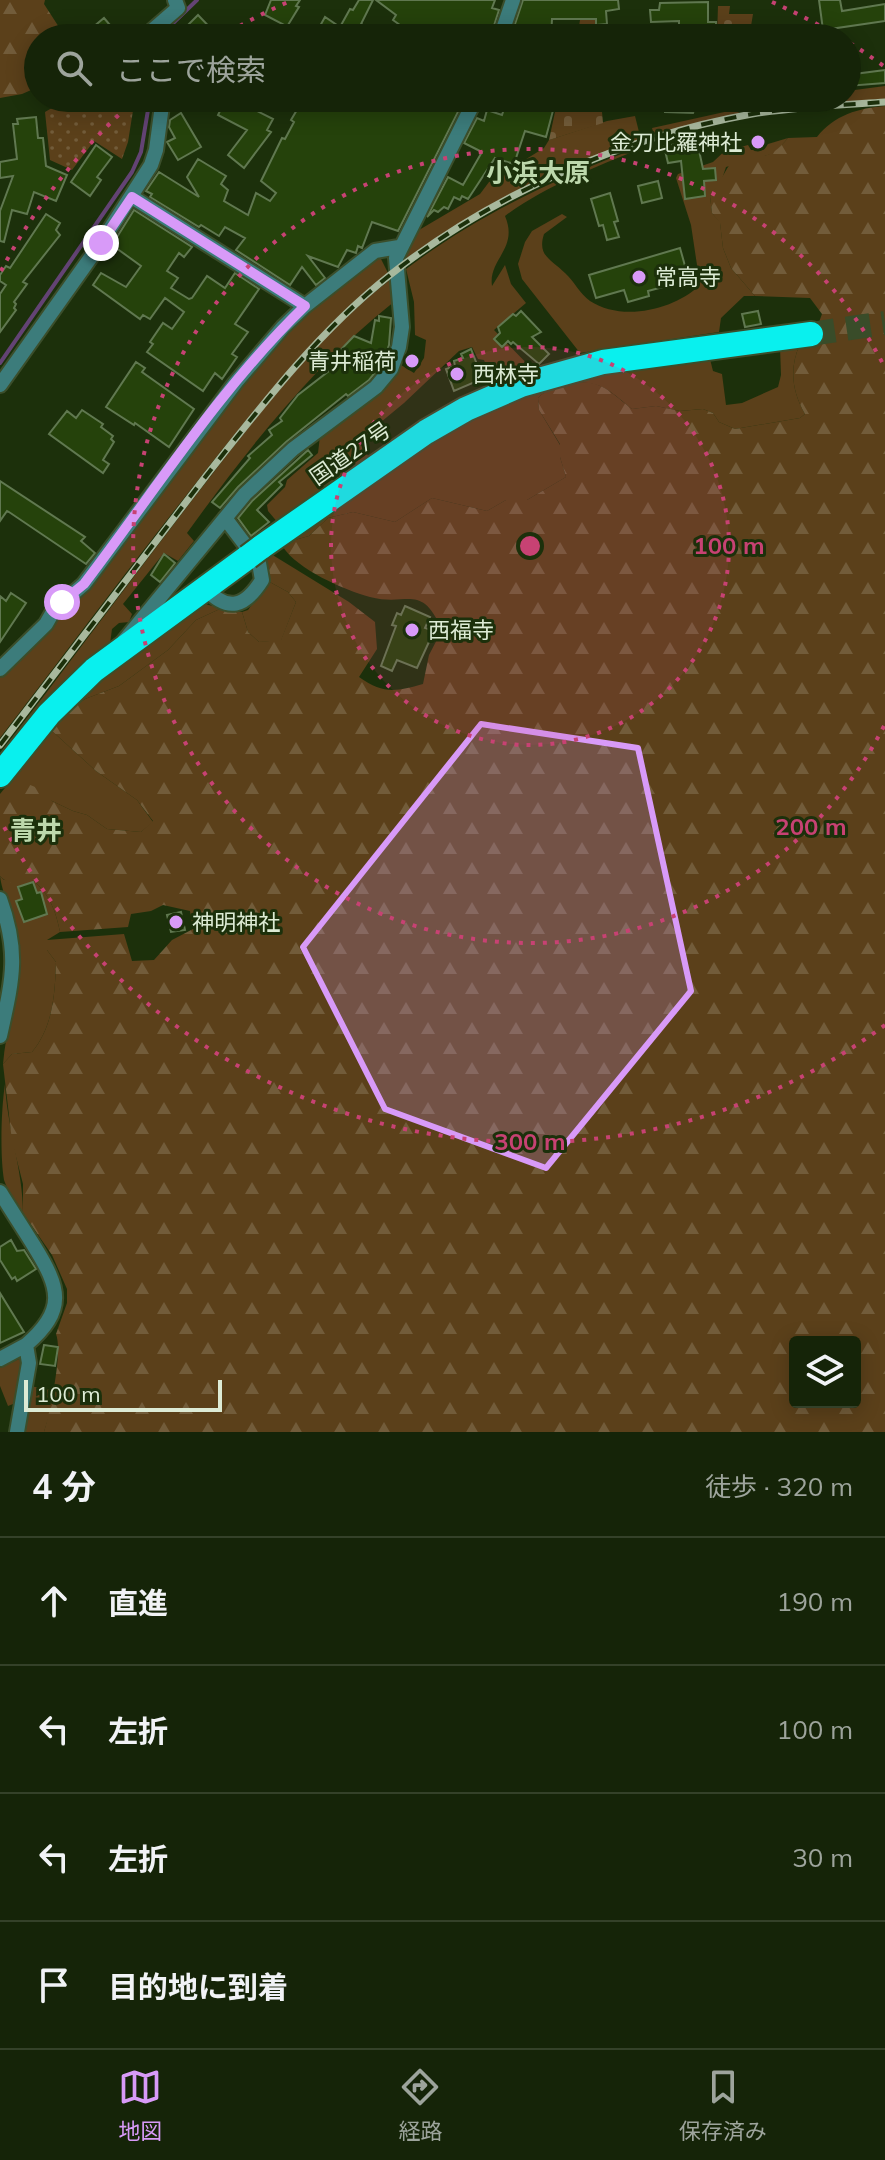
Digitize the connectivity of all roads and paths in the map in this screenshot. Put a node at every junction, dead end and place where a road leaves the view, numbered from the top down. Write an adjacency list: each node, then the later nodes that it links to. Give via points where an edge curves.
1 (175, 0): 3 (street, via 178,8)
2 (513, 0): 4 (street)
3 (160, 24)
4 (505, 24)
5 (161, 112): 7 (street, via 151,165)
6 (469, 112): 8 (street)
7 (132, 197): 9 (street); 11 (street)
8 (399, 247): 9 (street, via 375,251); 12 (street, via 394,266 402,327 391,369 376,387 293,449)
9 (305, 306): 15 (street, via 236,382 84,584)
10 (811, 334): 13 (highway, 国道27号, via 603,362 512,389 426,432)
11 (0, 385)
12 (225, 518): 13 (street, via 259,563 262,580 240,604 219,600); 14 (street)
13 (205, 588): 14 (highway, 国道27号)
14 (118, 651): 16 (highway, 国道27号, via 63,699)
15 (0, 669)
16 (0, 775)
17 (0, 899): 18 (street, via 13,948)
18 (0, 1036)
19 (0, 1192): 20 (street, via 56,1290 54,1313)
20 (26, 1345): 21 (street); 22 (street, via 29,1363)
21 (0, 1359)
22 (17, 1432)

